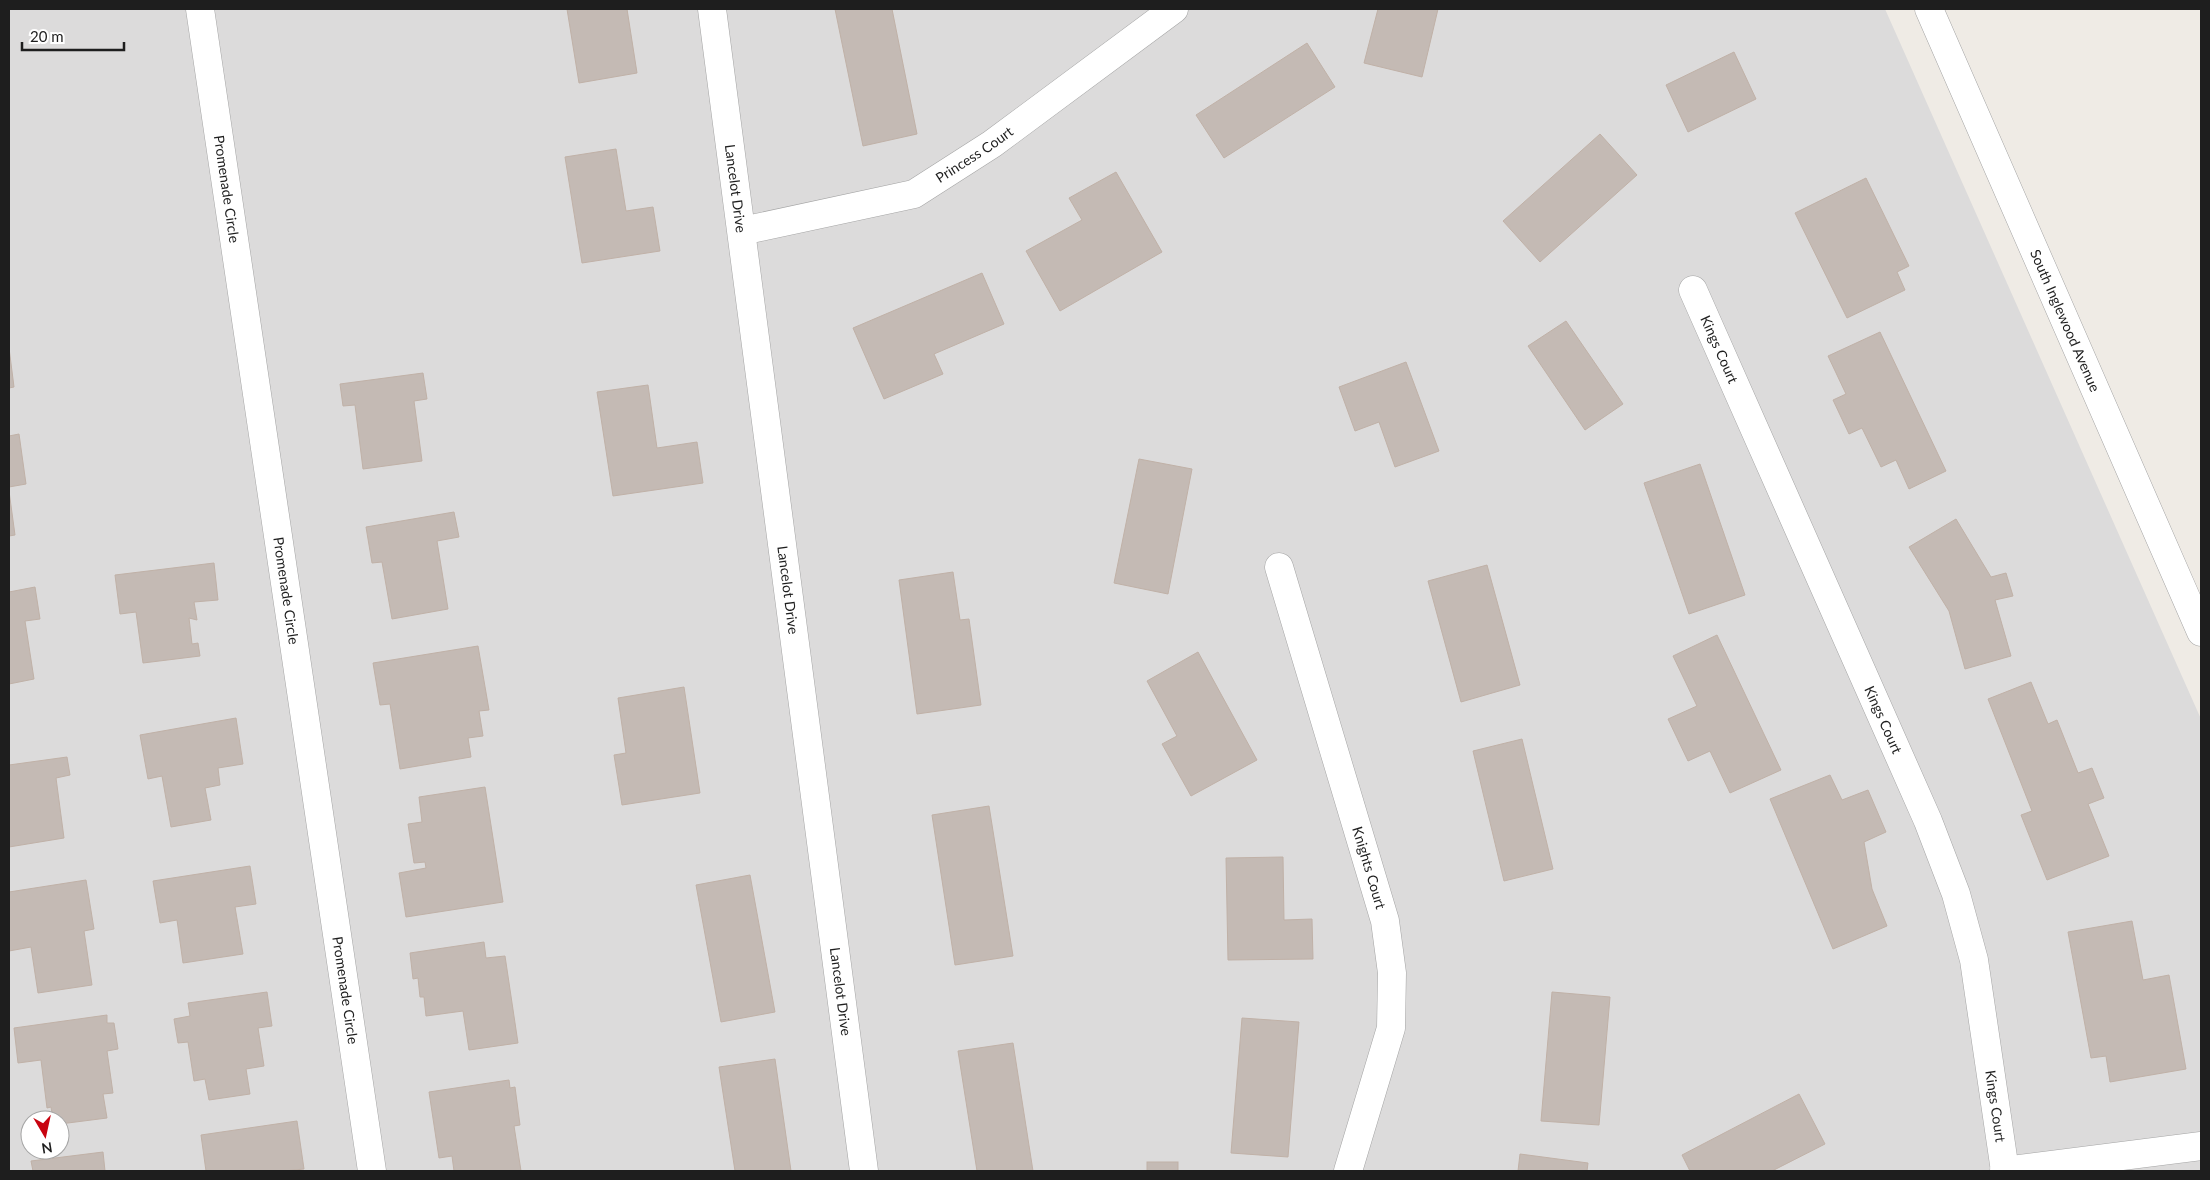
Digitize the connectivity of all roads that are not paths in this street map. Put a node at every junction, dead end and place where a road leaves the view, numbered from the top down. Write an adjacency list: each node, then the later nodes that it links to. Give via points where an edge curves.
1 (200, 9): 10 (street, Promenade Circle)
2 (712, 9): 5 (street, Lancelot Drive)
3 (1174, 9): 5 (street, Princess Court, via 992,144 914,194)
4 (1928, 9): 8 (street, South Inglewood Avenue)
5 (742, 232): 11 (street, Lancelot Drive)
6 (1693, 290): 13 (street, Kings Court, via 1924,812 1956,894 1974,960)
7 (1278, 567): 12 (street, Knights Court, via 1385,921 1392,973 1392,1028)
8 (2201, 632)
9 (2201, 1146): 13 (street)
10 (372, 1171)
11 (864, 1171)
12 (1348, 1171)
13 (2004, 1171)

